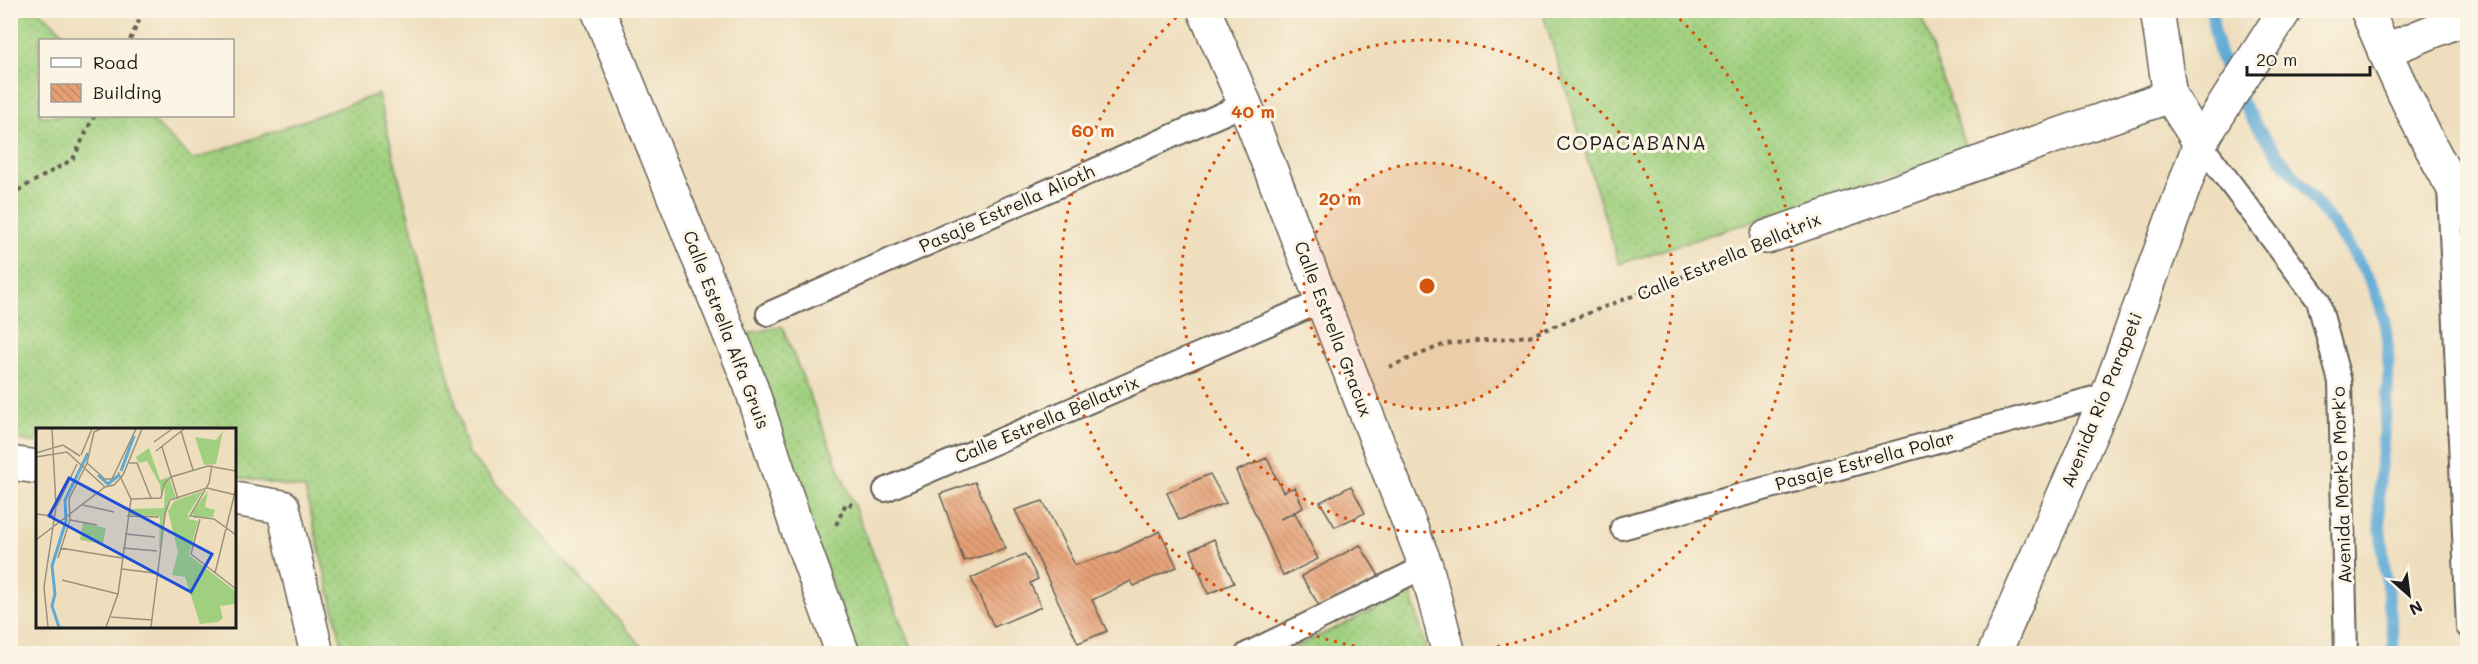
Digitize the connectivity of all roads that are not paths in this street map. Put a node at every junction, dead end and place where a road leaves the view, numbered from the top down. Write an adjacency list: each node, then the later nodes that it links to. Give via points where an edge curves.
1 (598, 10): 25 (street, Calle Estrella Alfa Gruis, via 750,384)
2 (1204, 10): 9 (street, Calle Estrella Gracux)
3 (2157, 10): 8 (street)
4 (2285, 10): 10 (street, Avenida Río Parapeti)
5 (2367, 10): 7 (street)
6 (2468, 17): 7 (street)
7 (2384, 51): 11 (street)
8 (2170, 96): 10 (street); 13 (street, Calle Estrella Bellatrix)
9 (1245, 104): 14 (street, Calle Estrella Gracux); 15 (lane, Pasaje Estrella Alioth)
10 (2200, 143): 16 (street, Avenida Río Parapeti); 29 (lane, Avenida Mork'o Mork'o, via 2318,300 2340,382)
11 (2449, 182): 12 (street); 23 (lane)
12 (2468, 213)
13 (1767, 237)
14 (1322, 302): 19 (lane, Calle Estrella Bellatrix); 22 (street, Calle Estrella Gracux)
15 (768, 314)
16 (2108, 394): 21 (lane, Pasaje Estrella Polar); 28 (street, Avenida Río Parapeti)
17 (10, 463): 18 (street)
18 (36, 467)
19 (885, 490)
20 (236, 499): 24 (street, via 283,507)
21 (1622, 528)
22 (1426, 566): 26 (lane); 27 (street, Calle Estrella Gracux)
23 (2468, 627)
24 (317, 654)
25 (843, 654)
26 (1247, 654)
27 (1449, 654)
28 (1994, 654)
29 (2346, 654)

